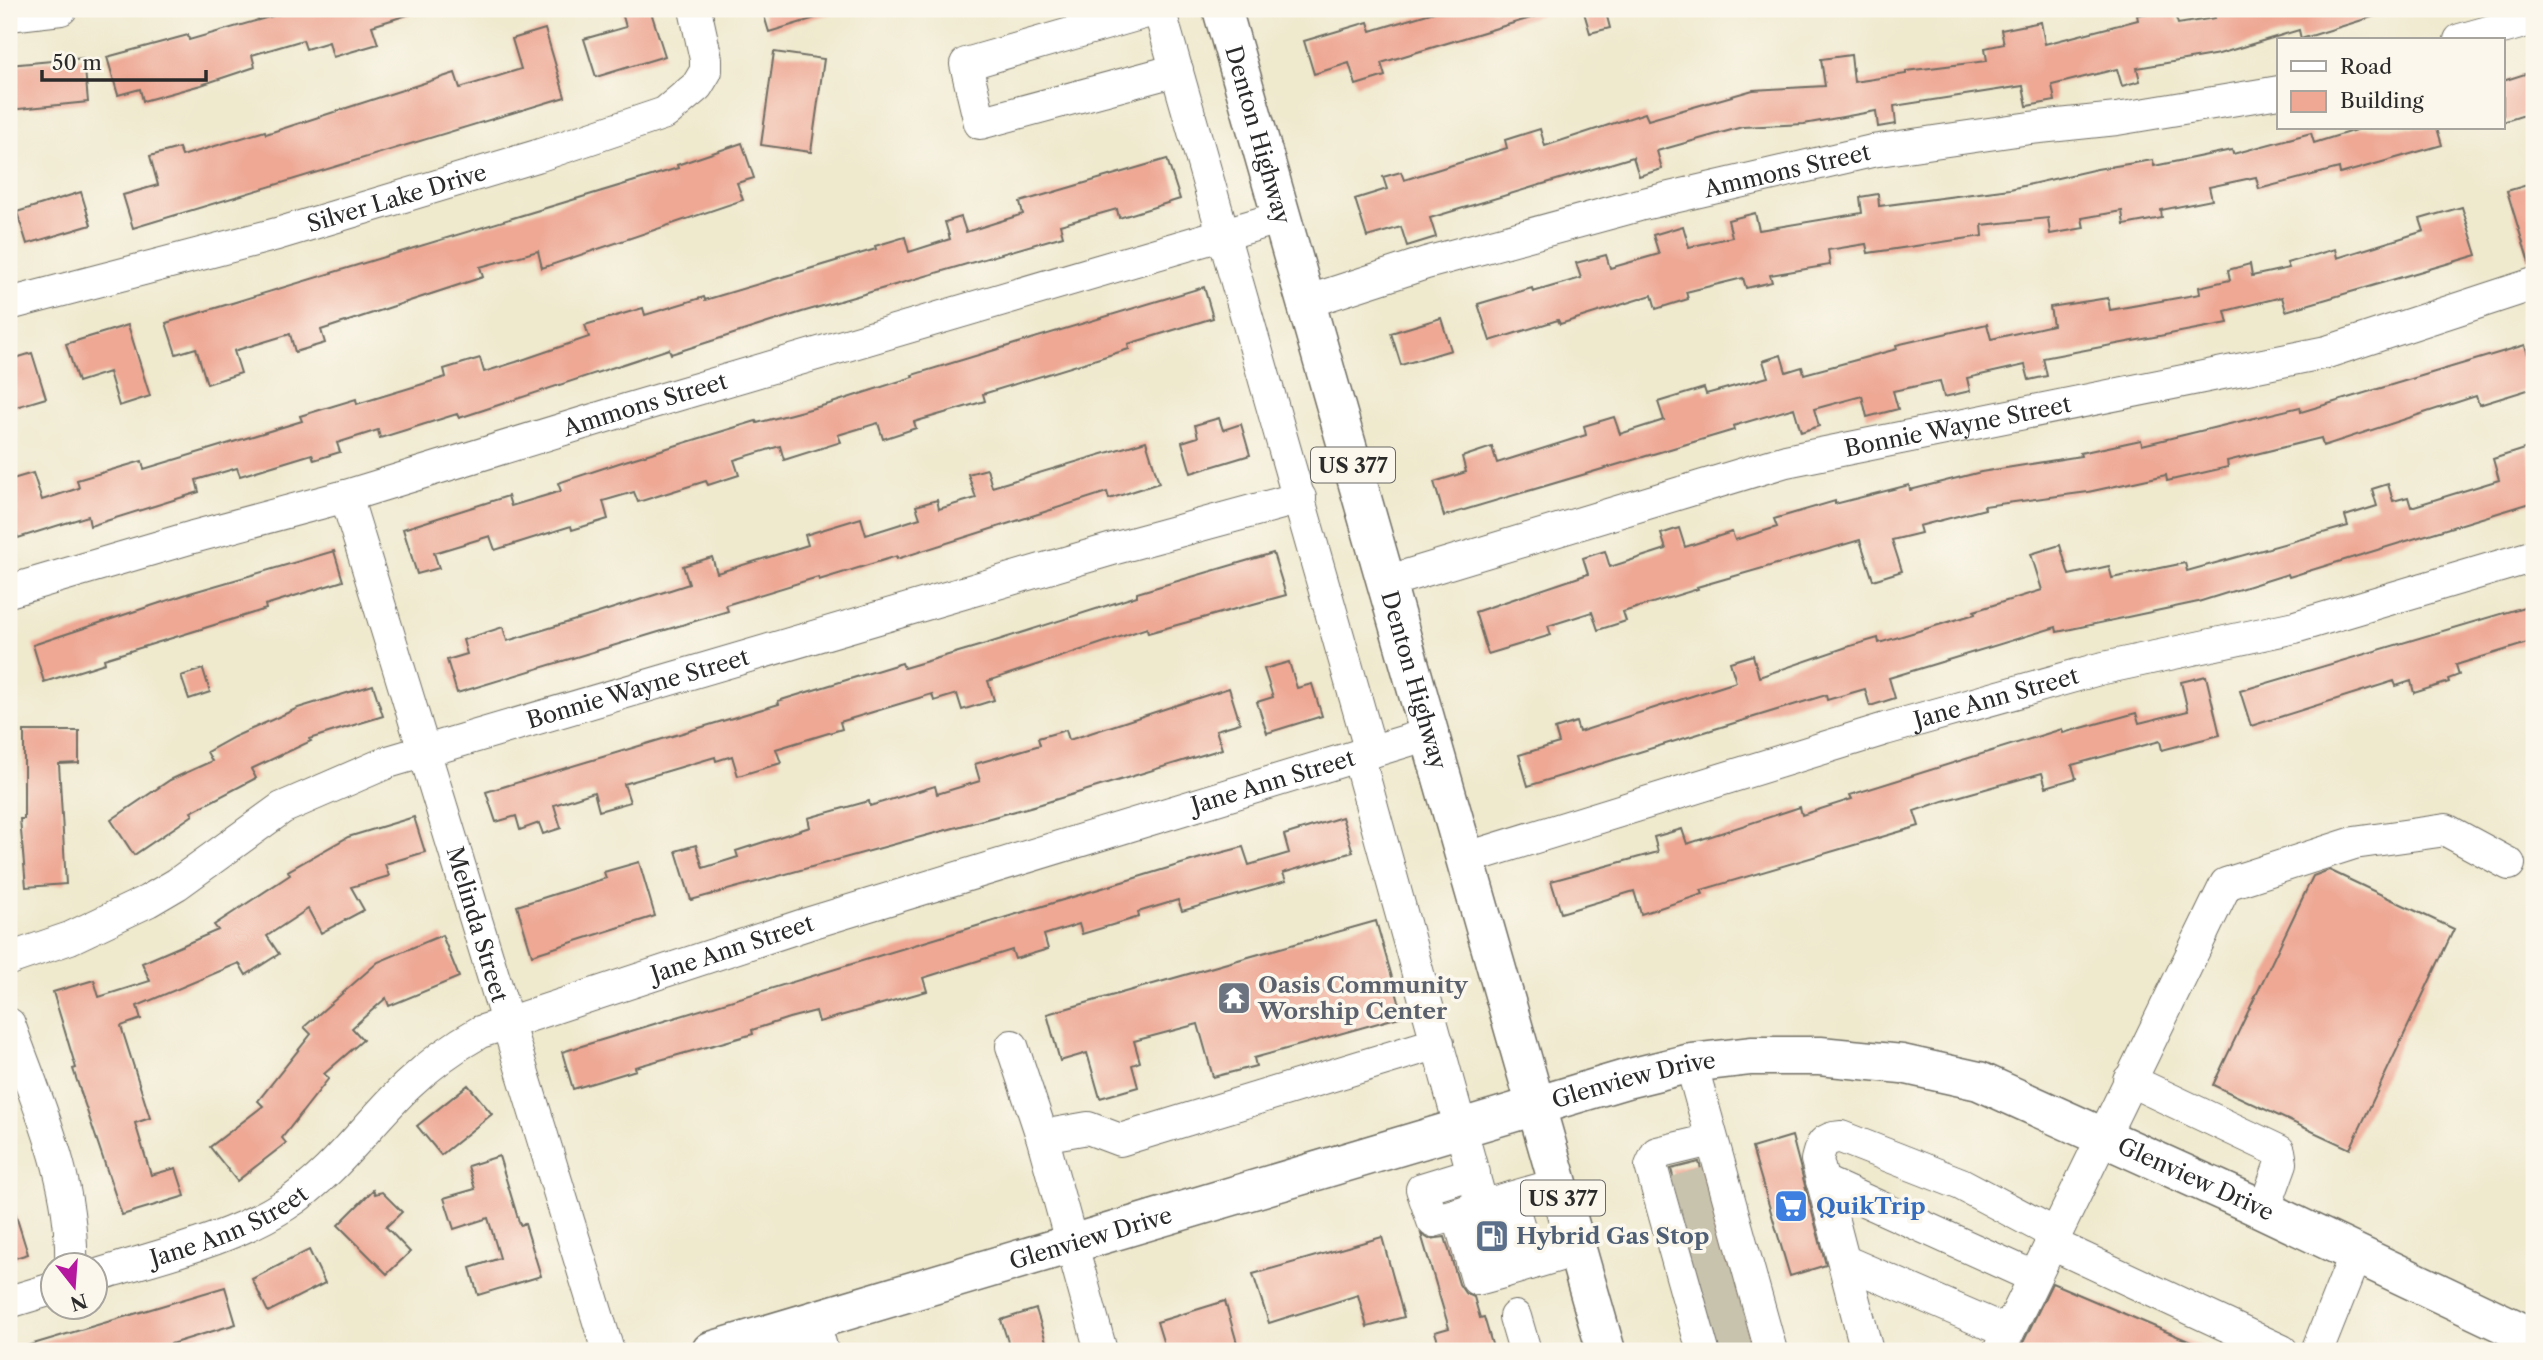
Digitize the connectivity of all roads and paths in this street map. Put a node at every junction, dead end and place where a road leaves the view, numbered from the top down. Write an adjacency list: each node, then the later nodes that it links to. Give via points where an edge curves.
1 (61, 9): 5 (street)
2 (695, 9): 14 (street, Silver Lake Drive, via 706,71 697,86 665,113 277,234)
3 (1158, 9): 8 (street); 8 (street, via 966,64 980,123)
4 (1229, 10): 10 (main road, Denton Highway / US 377)
5 (9, 15)
6 (2534, 19): 7 (street)
7 (2467, 38)
8 (1177, 70): 11 (street)
9 (2277, 92): 13 (street, Ammons Street, via 1872,151 1426,262)
10 (1282, 217): 11 (street, Ammons Street); 13 (main road, Denton Highway / US 377)
11 (1222, 234): 15 (street, Ammons Street); 16 (street)
12 (2534, 284): 18 (street, Bonnie Wayne Street, via 2327,352 1786,461)
13 (1306, 302): 18 (main road, Denton Highway / US 377)
14 (9, 304)
15 (346, 496): 19 (street, Ammons Street); 21 (street, Melinda Street)
16 (1300, 498): 21 (street, Bonnie Wayne Street); 22 (street)
17 (2534, 556): 23 (street, Jane Ann Street, via 2295,627 2099,669 1885,729)
18 (1386, 582): 20 (main road, Denton Highway / US 377)
19 (9, 591)
20 (1429, 734): 22 (street, Jane Ann Street); 23 (main road, Denton Highway / US 377)
21 (426, 751): 25 (street, Bonnie Wayne Street, via 388,762 282,808 168,890 70,938); 27 (street, Melinda Street)
22 (1364, 754): 27 (street, Jane Ann Street, via 807,924); 28 (street)
23 (1464, 859): 32 (main road, Denton Highway / US 377)
24 (2509, 864): 31 (street, via 2446,830 2354,843 2226,884)
25 (9, 959)
26 (9, 1024): 45 (street, via 65,1183)
27 (505, 1024): 49 (street, Jane Ann Street, via 451,1048 406,1087 356,1144 285,1205 209,1240); 58 (street, Melinda Street)
28 (1438, 1043): 33 (street); 34 (street, via 1119,1140 1088,1128)
29 (1012, 1046): 34 (street)
30 (1691, 1063): 32 (main road, Glenview Drive); 35 (main road, Glenview Drive, via 1751,1056 1820,1056 1902,1064 1979,1082); 36 (street)
31 (2129, 1080): 35 (street); 40 (street, via 2279,1152 2281,1163)
32 (1537, 1105): 33 (main road, Glenview Drive); 39 (main road, Denton Highway / US 377)
33 (1461, 1128): 37 (street); 43 (main road, Glenview Drive)
34 (1042, 1136): 43 (street)
35 (2101, 1137): 40 (main road, Glenview Drive); 42 (street)
36 (1711, 1140): 47 (street); 50 (street, via 1657,1153 1651,1166)
37 (1474, 1173): 41 (street); 41 (street, via 1422,1189 1433,1221)
38 (1822, 1181): 42 (street, via 1817,1160 1821,1144 1841,1137 1961,1184); 48 (street); 51 (street)
39 (1559, 1184): 41 (street); 44 (main road, Denton Highway / US 377)
40 (2264, 1210): 46 (main road, Glenview Drive)
41 (1495, 1232): 44 (street)
42 (2053, 1238): 51 (street); 64 (street)
43 (1069, 1244): 55 (main road, Glenview Drive); 60 (street)
44 (1577, 1250): 62 (main road, Denton Highway / US 377)
45 (71, 1252)
46 (2356, 1252): 56 (main road, Glenview Drive); 65 (street)
47 (1738, 1261)
48 (1844, 1261): 57 (street); 63 (street)
49 (108, 1272)
50 (1689, 1273)
51 (2034, 1277): 57 (street)
52 (38, 1293): 53 (street)
53 (9, 1302)
54 (1515, 1317): 61 (street)
55 (818, 1336): 59 (main road, Glenview Drive)
56 (2534, 1338)
57 (2003, 1341)
58 (608, 1351)
59 (711, 1351)
60 (1101, 1351)
61 (1525, 1351)
62 (1606, 1351)
63 (1867, 1351)
64 (2282, 1351)
65 (2318, 1351)

